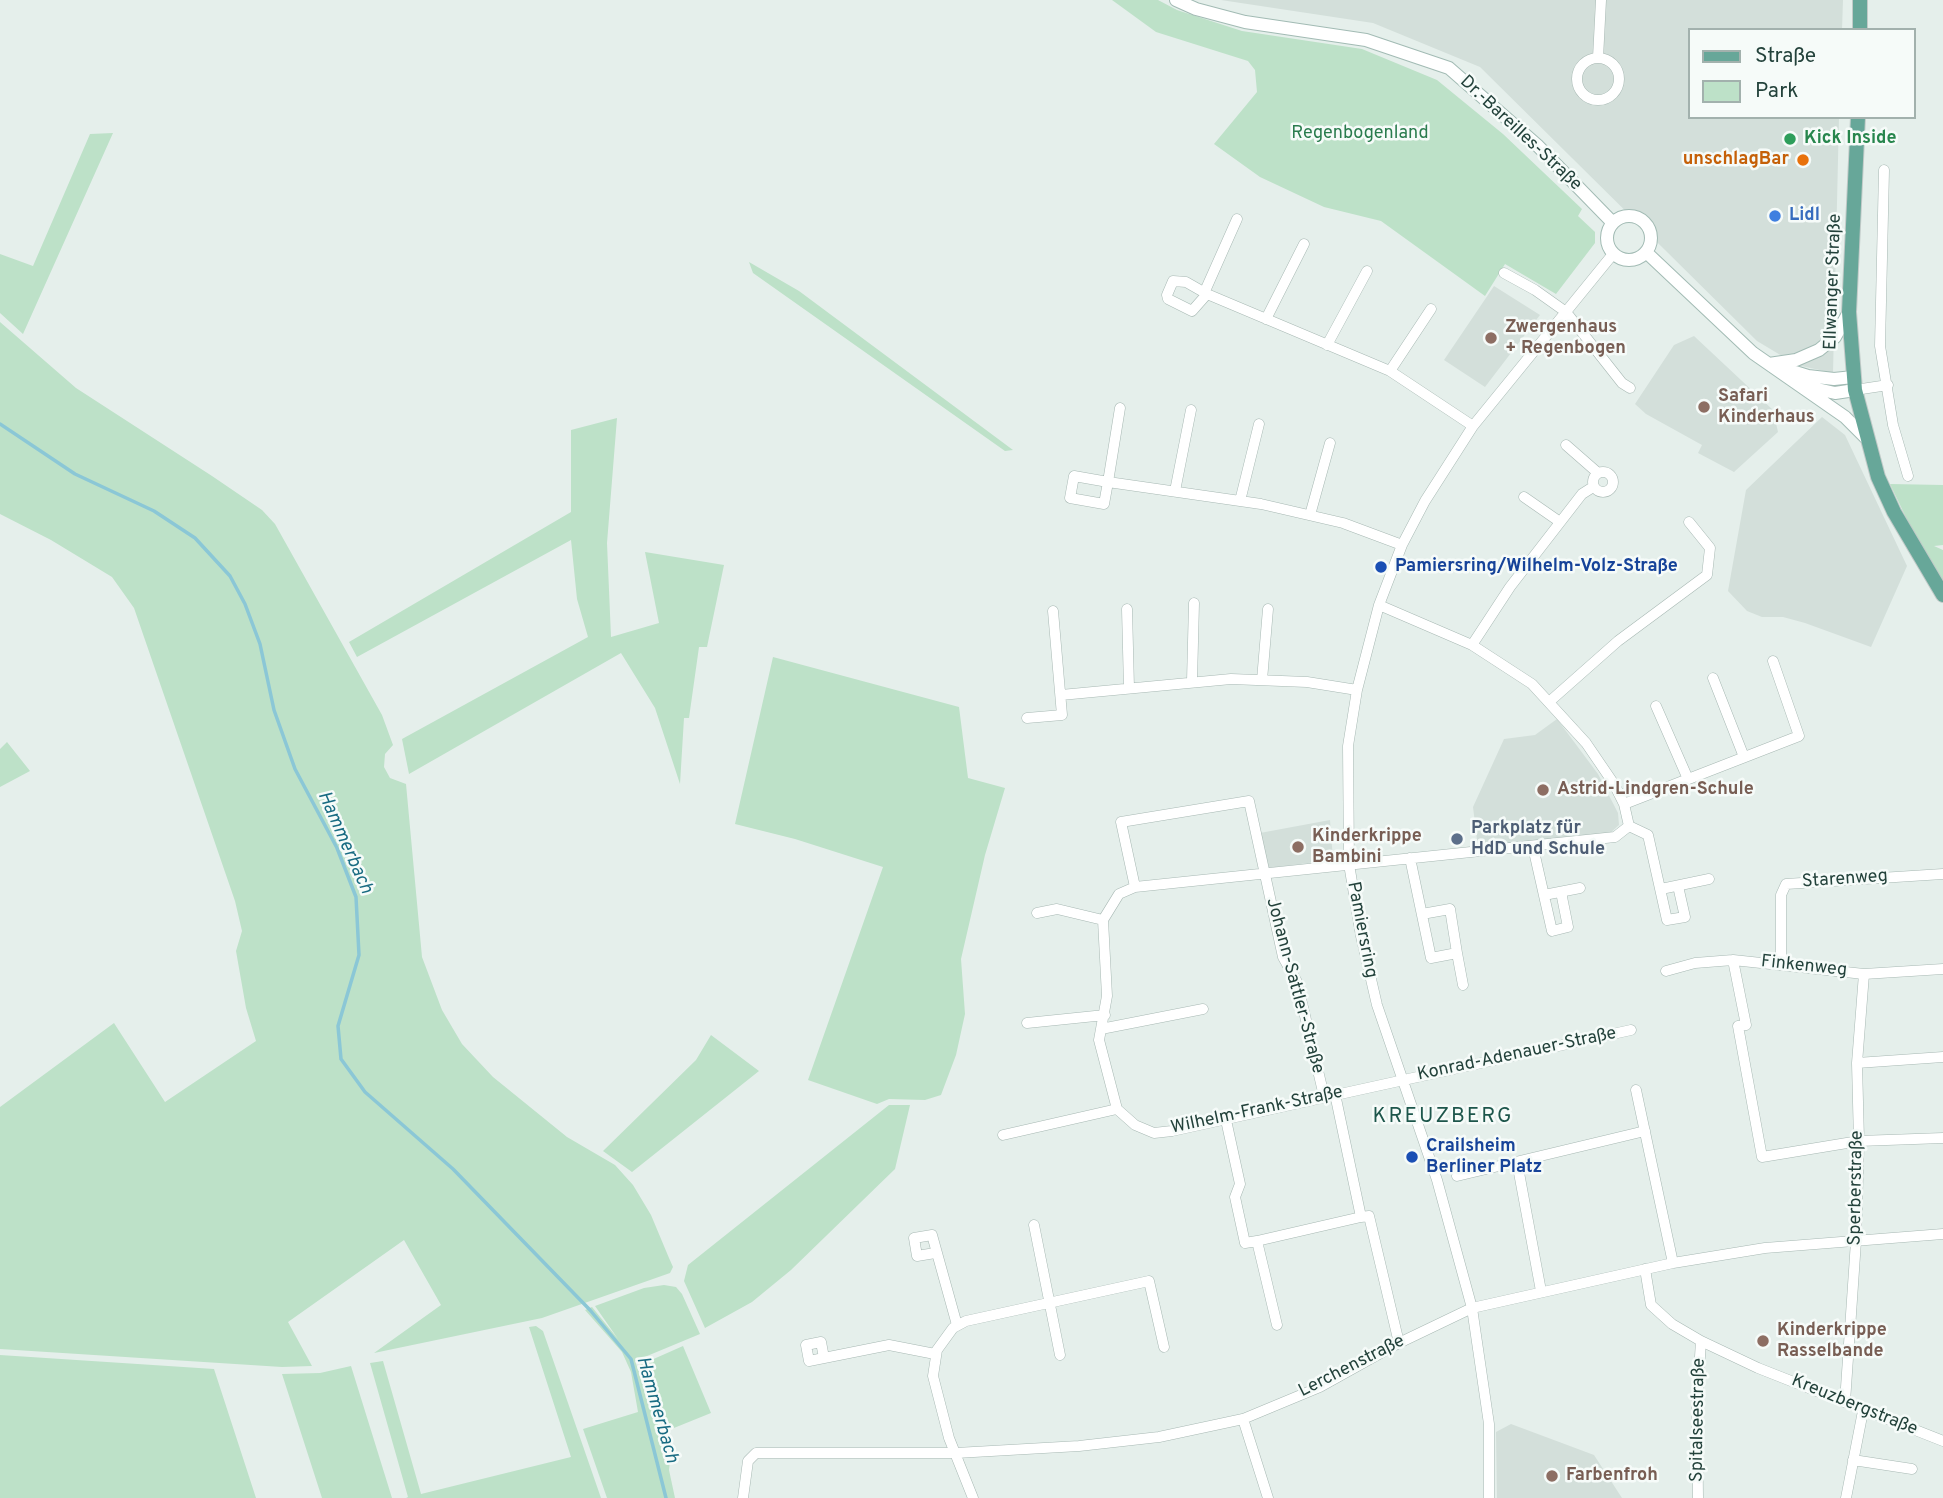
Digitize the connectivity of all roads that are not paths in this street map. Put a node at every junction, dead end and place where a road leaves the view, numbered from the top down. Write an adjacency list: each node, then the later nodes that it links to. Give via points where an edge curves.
1 (1176, 0): 9 (main road, Dr.-Bareilles-Straße, via 1245,22 1366,40 1449,68 1537,145)
2 (1601, 0): 5 (street)
3 (1860, 0): 4 (main road)
4 (1860, 28)
5 (1598, 58): 5 (street, via 1581,66 1577,78 1584,95 1596,100 1614,93 1619,81 1615,68)
6 (1857, 119): 17 (main road, Ellwanger Straße)
7 (1884, 170): 24 (street, via 1880,346)
8 (1237, 219): 18 (street, via 1203,297)
9 (1613, 223): 11 (main road, via 1631,216 1644,221 1652,240); 12 (main road, via 1607,236)
10 (1304, 244): 18 (street)
11 (1647, 253): 12 (main road, via 1634,261); 20 (main road)
12 (1613, 254): 16 (street, Pamiersring)
13 (1367, 271): 19 (street)
14 (1504, 273): 16 (street)
15 (1431, 309): 21 (street)
16 (1566, 312): 25 (street); 29 (street, Pamiersring)
17 (1849, 312): 20 (main road, via 1835,337 1819,350); 23 (main road, Ellwanger Straße)
18 (1266, 319): 19 (street)
19 (1327, 345): 21 (street)
20 (1769, 364): 22 (main road); 23 (main road)
21 (1390, 371): 29 (street)
22 (1791, 380): 23 (main road, via 1835,393); 30 (main road)
23 (1854, 384): 24 (street); 30 (main road, Ellwanger Straße)
24 (1888, 385): 34 (street)
25 (1630, 387)
26 (1120, 408): 35 (street)
27 (1191, 411): 37 (street)
28 (1259, 424): 39 (street)
29 (1473, 426): 43 (street, Pamiersring)
30 (1865, 438): 44 (main road, Ellwanger Straße, via 1894,512)
31 (1330, 443): 40 (street)
32 (1566, 445): 33 (street)
33 (1598, 473): 36 (street); 36 (street, via 1611,476 1613,486 1604,493)
34 (1908, 476)
35 (1108, 482): 35 (street, via 1074,477 1070,498 1104,504); 37 (street)
36 (1593, 487): 41 (street)
37 (1175, 491): 39 (street)
38 (1524, 497): 41 (street)
39 (1240, 501): 40 (street)
40 (1310, 515): 43 (street)
41 (1560, 522): 50 (street)
42 (1689, 522): 58 (street, via 1710,548 1707,575 1618,642)
43 (1402, 545): 46 (street, Pamiersring)
44 (1943, 595)
45 (1195, 603): 54 (street)
46 (1379, 605): 50 (street); 56 (street, Pamiersring)
47 (1127, 609): 55 (street)
48 (1268, 609): 53 (street)
49 (1053, 611): 57 (street)
50 (1472, 645): 58 (street, via 1532,684)
51 (1773, 661): 61 (street, via 1799,736)
52 (1713, 678): 61 (street)
53 (1262, 680): 54 (street); 56 (street)
54 (1192, 681): 55 (street)
55 (1129, 688): 57 (street)
56 (1357, 690): 67 (street, Pamiersring, via 1346,784)
57 (1061, 695): 60 (street, via 1062,715)
58 (1549, 702): 63 (street, via 1586,743)
59 (1656, 706): 62 (street)
60 (1027, 718)
61 (1744, 757): 62 (street)
62 (1688, 779): 63 (street)
63 (1623, 804): 64 (street)
64 (1629, 826): 65 (street, via 1615,837); 74 (street, via 1648,835)
65 (1533, 847): 66 (street); 76 (street)
66 (1410, 858): 67 (street); 78 (street)
67 (1349, 864): 69 (street); 94 (street, Pamiersring, via 1377,1005)
68 (1943, 874): 82 (street, Starenweg, via 1786,884 1781,895)
69 (1264, 875): 72 (street); 72 (street, Johann-Sattler-Straße, via 1249,801 1121,822); 97 (street, Johann-Sattler-Straße, via 1283,957 1297,982)
70 (1709, 879): 71 (street)
71 (1678, 886): 74 (street); 74 (street, via 1685,917 1667,920)
72 (1135, 887): 79 (street, via 1119,894)
73 (1580, 888): 75 (street)
74 (1661, 889)
75 (1560, 892): 76 (street); 76 (street, via 1568,928 1552,931)
76 (1544, 895)
77 (1037, 913): 79 (street, via 1057,909)
78 (1422, 914): 80 (street, via 1431,958); 80 (street, via 1450,909)
79 (1103, 920): 88 (street)
80 (1457, 953): 86 (street)
81 (1733, 960): 82 (street, Finkenweg); 84 (street, Finkenweg); 103 (street, via 1746,1025 1738,1026 1762,1157)
82 (1781, 964): 85 (street, Finkenweg)
83 (1943, 969): 85 (street, Finkenweg)
84 (1666, 971)
85 (1864, 974): 93 (street, Sperberstraße)
86 (1463, 985)
87 (1203, 1009): 90 (street)
88 (1105, 1015): 89 (street); 90 (street)
89 (1027, 1023)
90 (1101, 1030): 98 (street, via 1099,1040)
91 (1631, 1030): 94 (street, Konrad-Adenauer-Straße)
92 (1943, 1057): 93 (street)
93 (1857, 1063): 103 (street, Sperberstraße)
94 (1403, 1080): 96 (street, Wilhelm-Frank-Straße); 116 (street, Pamiersring, via 1437,1180)
95 (1636, 1090): 100 (street)
96 (1335, 1094): 97 (street, Wilhelm-Frank-Straße); 106 (street)
97 (1324, 1096): 99 (street, Wilhelm-Frank-Straße)
98 (1117, 1109): 99 (street, Wilhelm-Frank-Straße, via 1135,1125 1154,1133); 101 (street)
99 (1226, 1120): 109 (street, via 1240,1184 1235,1197 1245,1243)
100 (1645, 1131): 104 (street); 112 (street)
101 (1003, 1135)
102 (1943, 1138): 103 (street)
103 (1859, 1142): 110 (street, Sperberstraße)
104 (1517, 1162): 105 (street); 114 (street)
105 (1457, 1176)
106 (1361, 1217): 109 (street); 120 (street, via 1369,1216)
107 (1034, 1224): 115 (street)
108 (1943, 1234): 110 (street, Lerchenstraße)
109 (1257, 1241): 118 (street)
110 (1856, 1241): 112 (street, Lerchenstraße, via 1765,1248); 125 (street, Sperberstraße)
111 (935, 1253): 117 (street)
112 (1672, 1263): 113 (street, Lerchenstraße)
113 (1645, 1269): 114 (street, Lerchenstraße); 119 (street, Kreuzbergstraße, via 1651,1305)
114 (1541, 1291): 116 (street, Lerchenstraße)
115 (1049, 1303): 117 (street); 121 (street, via 1149,1281); 123 (street)
116 (1472, 1308): 120 (street, Lerchenstraße); 135 (street, Pamiersring, via 1489,1424)
117 (957, 1325): 122 (street)
118 (1277, 1325)
119 (1701, 1341): 125 (street, Kreuzbergstraße); 136 (street, Spitalseestraße)
120 (1399, 1343): 127 (street, Lerchenstraße, via 1320,1387)
121 (1164, 1347)
122 (935, 1354): 124 (street, via 889,1345); 129 (street, via 935,1392)
123 (1060, 1355)
124 (824, 1358)
125 (1845, 1402): 126 (street, Kreuzbergstraße)
126 (1863, 1411): 128 (street, Kreuzbergstraße); 130 (street)
127 (1243, 1419): 129 (street, Lerchenstraße, via 1158,1437); 134 (street)
128 (1943, 1441)
129 (956, 1453): 132 (street, Lerchenstraße, via 756,1453 748,1461); 133 (street)
130 (1853, 1460): 131 (street); 137 (street)
131 (1912, 1469)
132 (743, 1498)
133 (973, 1498)
134 (1268, 1498)
135 (1489, 1498)
136 (1698, 1498)
137 (1846, 1498)

